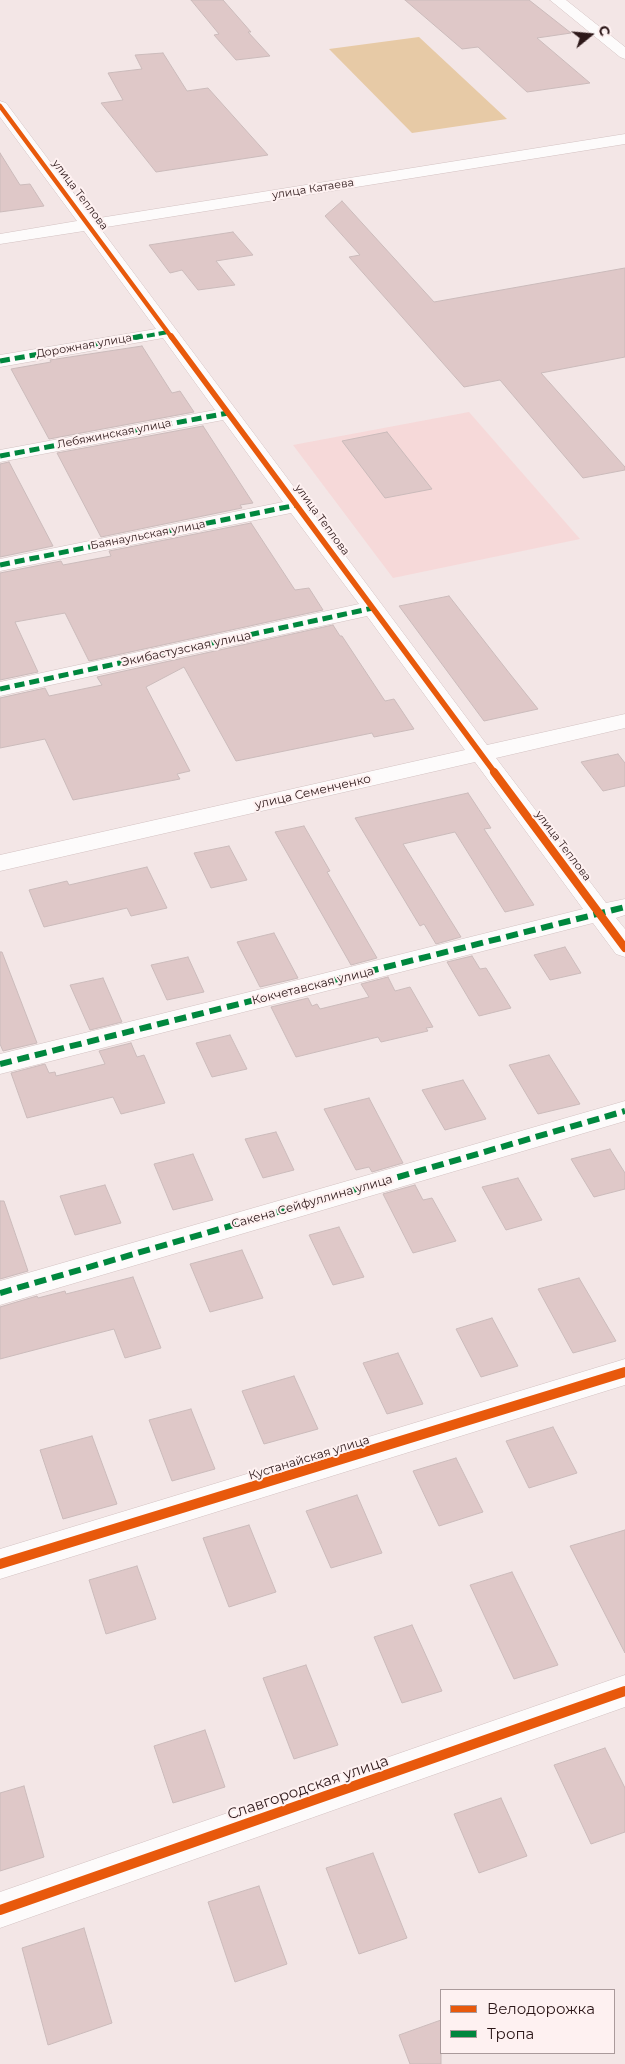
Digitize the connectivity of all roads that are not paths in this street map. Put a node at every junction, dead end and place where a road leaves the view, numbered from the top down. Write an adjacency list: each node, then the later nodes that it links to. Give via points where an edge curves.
1 (557, 0): 2 (street)
2 (625, 54)
3 (0, 106): 5 (street, улица Теплова, via 17,141)
4 (625, 139): 5 (street, улица Катаева)
5 (88, 225): 6 (street, улица Катаева); 7 (street, улица Теплова)
6 (0, 239)
7 (168, 332): 8 (street, Дорожная улица); 9 (street, улица Теплова)
8 (0, 361)
9 (228, 413): 10 (street, Лебяжинская улица); 11 (street, улица Теплова)
10 (0, 456)
11 (297, 505): 12 (street, Баянаульская улица); 13 (street, улица Теплова)
12 (0, 565)
13 (373, 608): 14 (street, Экибастузская улица); 16 (street, улица Теплова)
14 (0, 689)
15 (625, 721): 16 (street, улица Семенченко)
16 (481, 754): 17 (street, улица Семенченко); 19 (street, улица Теплова)
17 (0, 863)
18 (625, 907): 19 (street, Кокчетавская улица)
19 (600, 914): 20 (street, улица Теплова); 21 (street, Кокчетавская улица)
20 (625, 948)
21 (0, 1064)
22 (625, 1111): 23 (street, Сакена Сейфуллина улица)
23 (0, 1293)
24 (625, 1372): 25 (street, Кустанайская улица)
25 (0, 1564)
26 (625, 1691): 27 (street, Славгородская улица)
27 (0, 1910)

